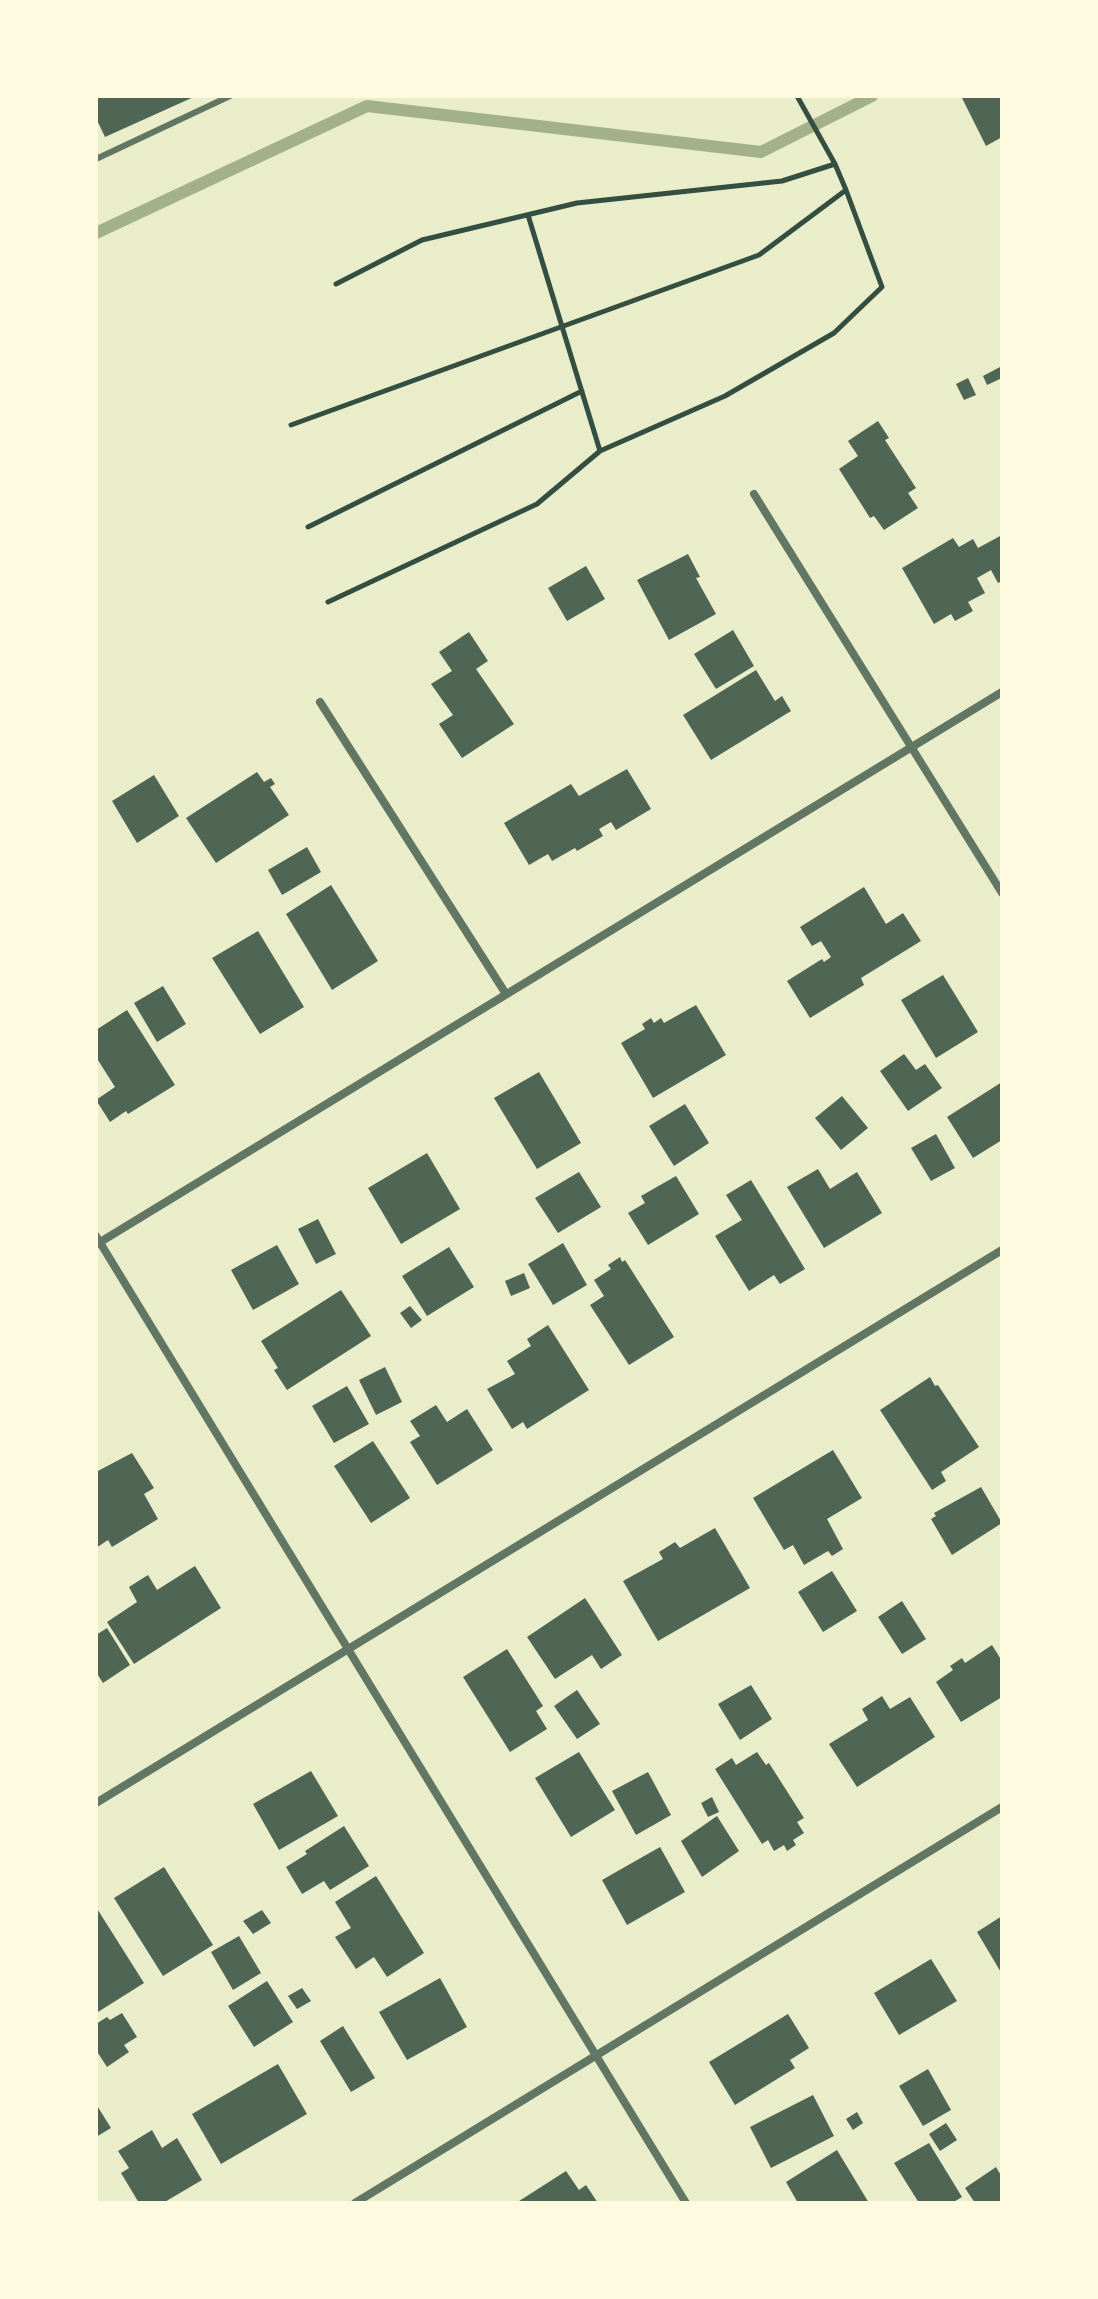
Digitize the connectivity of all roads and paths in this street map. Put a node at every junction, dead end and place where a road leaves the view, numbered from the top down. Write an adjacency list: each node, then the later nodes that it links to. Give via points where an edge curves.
1 (230, 96): 3 (lane)
2 (797, 96): 4 (path)
3 (96, 159)
4 (835, 164): 5 (path); 6 (path, via 782,181 577,203)
5 (846, 190): 8 (path, via 759,255); 11 (path, via 882,287 834,333 725,396)
6 (528, 215): 7 (path, via 422,240); 8 (path)
7 (336, 284)
8 (561, 327): 9 (path); 10 (path)
9 (582, 391): 11 (path); 13 (path)
10 (291, 425)
11 (600, 451): 14 (path, via 537,504)
12 (754, 494): 17 (street)
13 (308, 527)
14 (328, 602)
15 (1002, 692): 17 (street)
16 (320, 702): 19 (street)
17 (913, 747): 18 (street); 19 (street)
18 (1002, 893)
19 (506, 994): 20 (street)
20 (97, 1241): 22 (street)
21 (1002, 1250): 22 (street)
22 (347, 1649): 23 (street); 25 (street)
23 (96, 1803)
24 (1002, 1807): 25 (street)
25 (596, 2055): 26 (street); 27 (street)
26 (355, 2203)
27 (686, 2203)

